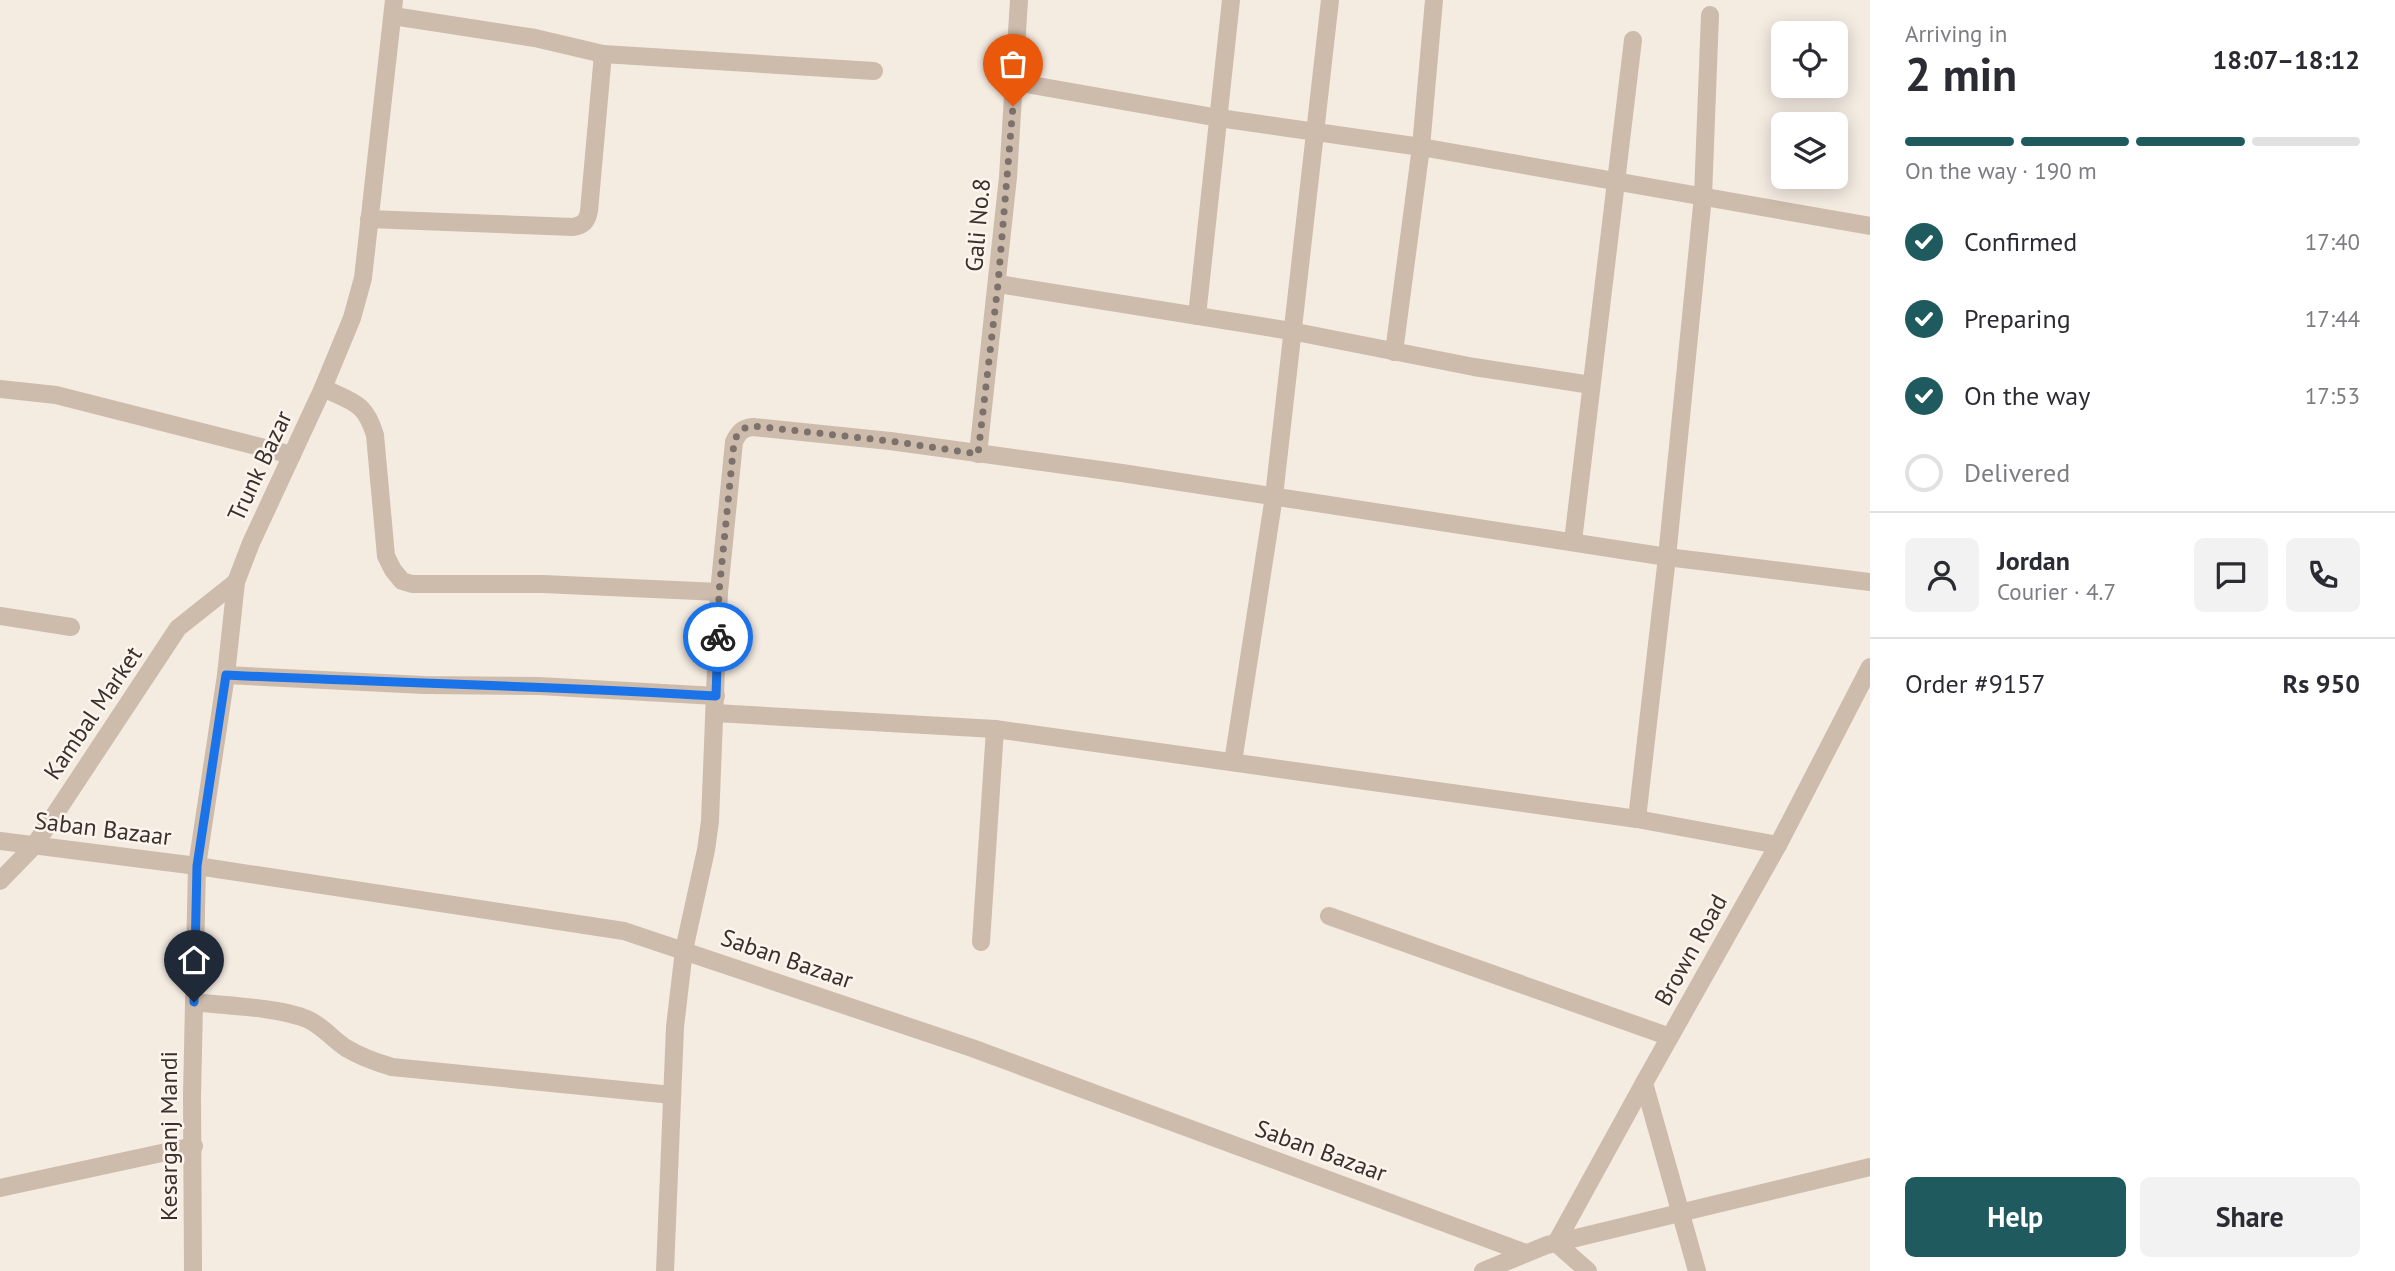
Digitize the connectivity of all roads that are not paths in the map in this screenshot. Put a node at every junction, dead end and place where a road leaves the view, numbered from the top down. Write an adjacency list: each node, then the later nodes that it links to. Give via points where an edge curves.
1 (1019, 0): 10 (street, Gali No.8)
2 (1231, 0): 11 (street)
3 (1330, 0): 12 (street)
4 (1434, 0): 13 (street)
5 (394, 8): 8 (street); 16 (street, Trunk Bazar)
6 (1710, 15): 15 (street)
7 (1633, 40): 14 (street)
8 (603, 54): 9 (street); 16 (street, via 589,211 582,225)
9 (874, 72)
10 (1015, 82): 11 (street); 18 (street, Gali No.8)
11 (1219, 118): 12 (street); 19 (street)
12 (1316, 131): 13 (street); 20 (street)
13 (1421, 147): 14 (street); 21 (street)
14 (1615, 181): 15 (street); 22 (street)
15 (1703, 196): 17 (street); 29 (street)
16 (369, 219): 23 (street, Trunk Bazar, via 363,278)
17 (1870, 226)
18 (998, 284): 19 (street); 25 (street, Gali No.8)
19 (1197, 316): 20 (street)
20 (1291, 331): 21 (street); 27 (street)
21 (1394, 352): 22 (street)
22 (1591, 384): 28 (street)
23 (323, 388): 26 (street, Trunk Bazar); 32 (street, via 361,406 370,421 386,556 402,581)
24 (0, 389): 26 (street, via 56,395)
25 (978, 454): 27 (street); 32 (street, via 745,428 734,442)
26 (292, 455): 30 (street, Trunk Bazar)
27 (1274, 496): 28 (street); 39 (street)
28 (1573, 541): 29 (street)
29 (1667, 557): 31 (street); 40 (street)
30 (236, 582): 36 (street, Trunk Bazar); 43 (street, Kambal Market, via 178,628)
31 (1870, 582)
32 (719, 592): 37 (street)
33 (0, 617): 34 (street)
34 (71, 627)
35 (1870, 667): 42 (street, Brown Road)
36 (226, 675): 37 (street, via 539,686); 44 (street, Trunk Bazar)
37 (715, 705): 38 (street); 48 (street, via 710,821)
38 (995, 729): 39 (street); 47 (street)
39 (1233, 762): 40 (street)
40 (1637, 820): 42 (street)
41 (0, 841): 43 (street, Saban Bazaar)
42 (1778, 845): 51 (street, Brown Road)
43 (34, 846): 44 (street, Saban Bazaar); 45 (street, Kambal Market)
44 (197, 866): 48 (street, Saban Bazaar, via 600,926); 49 (street, Trunk Bazar)
45 (0, 881)
46 (1329, 916): 51 (street)
47 (981, 942)
48 (684, 950): 53 (street); 59 (street, Saban Bazaar, via 972,1048)
49 (194, 958): 50 (street, Kesarganj Mandi)
50 (194, 1002): 53 (street, via 305,1018 367,1060 391,1067); 54 (street, Kesarganj Mandi)
51 (1670, 1037): 52 (street, Brown Road)
52 (1644, 1083): 57 (street); 58 (street, Brown Road)
53 (672, 1095): 61 (street)
54 (194, 1146): 56 (street); 60 (street, Kesarganj Mandi)
55 (1870, 1167): 57 (street)
56 (0, 1188)
57 (1682, 1214): 58 (street); 64 (street)
58 (1556, 1243): 59 (street); 63 (street)
59 (1526, 1254): 62 (street)
60 (193, 1271)
61 (665, 1271)
62 (1483, 1271)
63 (1588, 1271)
64 (1697, 1271)

